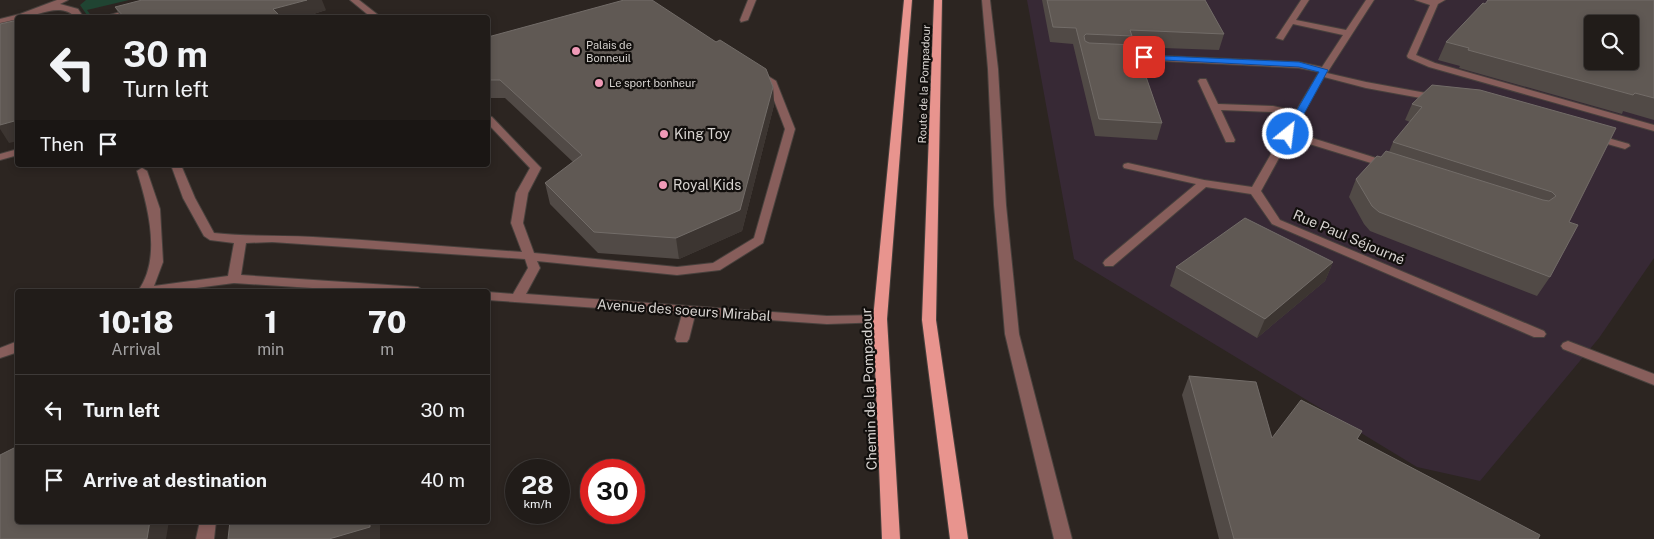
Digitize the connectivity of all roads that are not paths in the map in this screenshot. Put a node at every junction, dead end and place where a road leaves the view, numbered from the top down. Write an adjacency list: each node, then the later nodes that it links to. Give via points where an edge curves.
1 (64, 0): 11 (street)
2 (354, 0): 16 (street)
3 (752, 0): 18 (street)
4 (908, 0): 36 (main road, Route de la Pompadour)
5 (938, 0): 66 (main road, Route de la Pompadour, via 929,320)
6 (986, 0): 67 (street, via 1012,334)
7 (1305, 0): 19 (street)
8 (1370, 0): 21 (street)
9 (1419, 0): 10 (street)
10 (1438, 2): 31 (street, via 1411,56 1432,65)
11 (53, 6): 13 (street); 14 (street, via 75,11)
12 (148, 7): 15 (street)
13 (23, 15)
14 (78, 15)
15 (116, 15)
16 (374, 15)
17 (15, 17): 20 (street)
18 (744, 20)
19 (1290, 21): 21 (street); 22 (street)
20 (0, 22)
21 (1348, 33): 25 (street)
22 (1280, 38)
23 (1115, 56): 25 (street, via 1299,65)
24 (754, 71): 46 (street, via 771,81 790,128 759,240 716,267 677,271)
25 (1323, 72): 27 (street, via 1410,94); 29 (street)
26 (1203, 81): 28 (street)
27 (1446, 99)
28 (1215, 107): 29 (street, via 1273,109); 34 (street)
29 (1299, 115): 32 (street)
30 (490, 122): 46 (street, via 536,168 522,193 517,223)
31 (1654, 128)
32 (1288, 134): 41 (street); 44 (street)
33 (1587, 135): 35 (street)
34 (1230, 140)
35 (1625, 146)
36 (896, 148): 56 (main road, Chemin de la Pompadour)
37 (15, 153): 38 (street)
38 (0, 157)
39 (1128, 166): 43 (street)
40 (177, 167): 45 (street, via 210,236)
41 (1400, 169)
42 (142, 171): 50 (street, via 154,209 156,262)
43 (1204, 183): 44 (street); 47 (street)
44 (1255, 191): 57 (street, Rue Paul Séjourné, via 1276,222)
45 (240, 240): 46 (street, via 272,238); 48 (street)
46 (530, 256): 54 (street, via 534,268)
47 (1109, 263)
48 (234, 279): 49 (street); 51 (street)
49 (304, 287): 52 (street)
50 (145, 289)
51 (159, 289)
52 (361, 289)
53 (490, 296): 54 (street, Avenue des soeurs Mirabal)
54 (517, 298): 55 (street, Avenue des soeurs Mirabal)
55 (690, 310): 56 (street, Avenue des soeurs Mirabal, via 827,320); 58 (street)
56 (880, 319): 65 (main road, Chemin de la Pompadour)
57 (1539, 334)
58 (682, 340)
59 (1568, 346): 62 (street)
60 (15, 347): 61 (street)
61 (0, 353)
62 (1654, 380)
63 (208, 524): 64 (street)
64 (205, 539)
65 (891, 539)
66 (959, 539)
67 (1064, 539)

